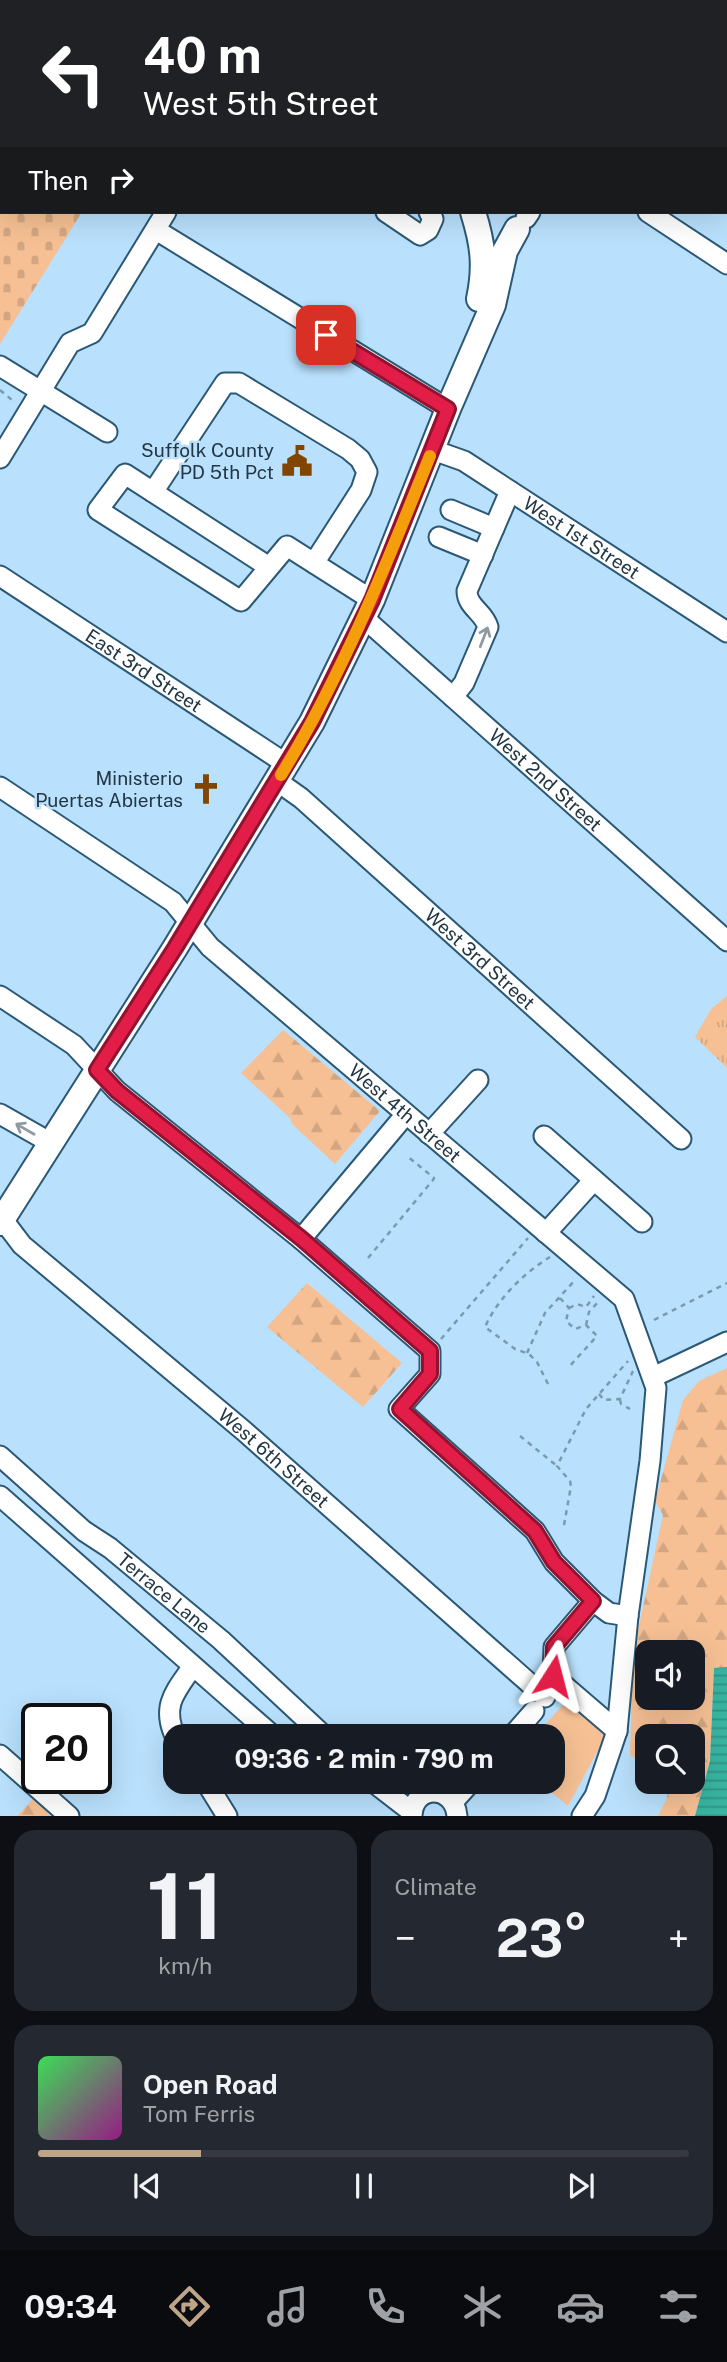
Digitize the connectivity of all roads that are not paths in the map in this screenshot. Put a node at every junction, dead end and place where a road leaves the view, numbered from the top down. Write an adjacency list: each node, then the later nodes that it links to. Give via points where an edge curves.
1 (165, 214): 7 (street)
2 (389, 214): 3 (street, via 420,235 428,230)
3 (430, 214)
4 (651, 214): 8 (street)
5 (525, 218): 6 (main road, via 509,234 494,234); 9 (main road, via 505,251 494,305)
6 (476, 219): 9 (main road, via 484,269)
7 (156, 230): 11 (street, via 92,333 71,343); 12 (street)
8 (726, 261)
9 (476, 342): 12 (main road)
10 (0, 366): 11 (street)
11 (41, 390): 13 (street); 15 (street)
12 (448, 409): 14 (main road)
13 (107, 432)
14 (433, 450): 16 (street, West 1st Street, via 464,461); 25 (main road)
15 (0, 458)
16 (510, 491): 19 (street); 26 (street, West 1st Street)
17 (153, 492): 22 (street, via 225,383 239,383 348,449 367,472 361,490); 23 (street); 23 (street, via 125,474 98,510 241,601)
18 (451, 510): 19 (street)
19 (494, 528): 21 (street)
20 (439, 537): 21 (street)
21 (483, 555): 27 (street, one-way to 21, via 464,684 488,627 467,597)
22 (314, 563): 23 (street, West 2nd Street, via 288,546); 25 (street, West 2nd Street)
23 (269, 567)
24 (0, 576): 28 (street, East 3rd Street)
25 (368, 609): 27 (street, West 2nd Street); 28 (main road)
26 (727, 632)
27 (453, 697): 31 (street, West 2nd Street)
28 (282, 773): 30 (main road); 39 (street, West 3rd Street, via 301,798)
29 (0, 787): 30 (street, West 4th Street, via 167,898)
30 (189, 923): 33 (main road); 36 (street, West 4th Street, via 210,947)
31 (727, 941)
32 (0, 996): 33 (street, via 74,1045)
33 (97, 1070): 40 (main road); 45 (street)
34 (478, 1080): 37 (street)
35 (0, 1114): 40 (street, one-way to 35)
36 (406, 1114): 37 (street, West 4th Street); 45 (street)
37 (429, 1134): 44 (street, West 4th Street)
38 (544, 1136): 41 (street)
39 (681, 1139)
40 (51, 1143): 42 (main road)
41 (594, 1180): 43 (street); 44 (street)
42 (1, 1220): 56 (street, West 6th Street, via 22,1245 244,1431 539,1704)
43 (642, 1222)
44 (537, 1236): 47 (street, West 4th Street, via 624,1299)
45 (302, 1239): 50 (street, via 430,1351 430,1374 400,1409 535,1531 554,1562)
46 (727, 1342): 47 (street)
47 (653, 1377): 51 (street, via 650,1461)
48 (0, 1456): 55 (street, Terrace Lane, via 83,1531 221,1640)
49 (0, 1496): 52 (street)
50 (593, 1601): 51 (street, via 609,1613); 57 (street, via 554,1647 553,1676)
51 (628, 1616): 57 (street)
52 (193, 1666): 53 (street, via 171,1698); 54 (street)
53 (170, 1724)
54 (259, 1724)
55 (311, 1724)
56 (522, 1724)
57 (617, 1731): 65 (street, via 595,1796)
58 (0, 1755): 63 (street)
59 (213, 1794): 64 (street)
60 (388, 1794): 62 (street)
61 (455, 1809): 62 (street, via 440,1793 432,1792 419,1798)
62 (412, 1814)
63 (69, 1816)
64 (227, 1816)
65 (582, 1816)

